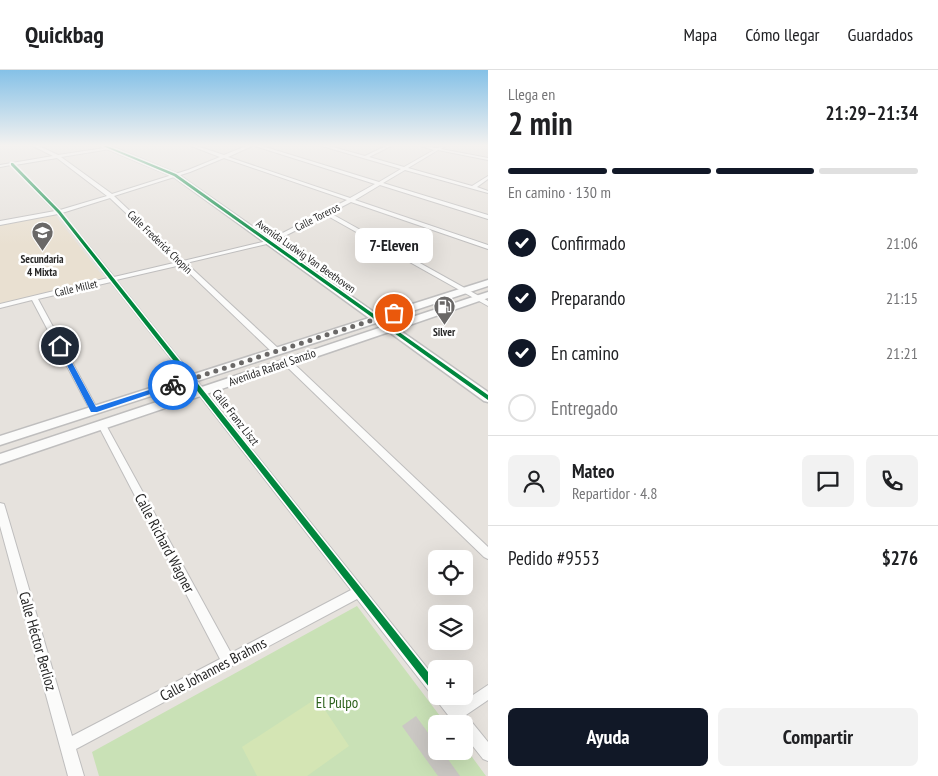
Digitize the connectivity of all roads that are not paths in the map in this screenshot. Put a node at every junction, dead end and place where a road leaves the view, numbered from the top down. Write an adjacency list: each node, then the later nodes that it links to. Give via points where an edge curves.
1 (26, 179): 15 (street, Calle Franz Liszt)
2 (87, 179): 13 (street, Calle Frederick Chopin)
3 (163, 179): 13 (street)
4 (181, 179): 19 (main road, Avenida Ludwig Van Beethoven)
5 (289, 179): 14 (street)
6 (363, 179): 10 (street)
7 (388, 179): 10 (street, Calle Toreros)
8 (440, 179): 11 (street)
9 (485, 179): 11 (street)
10 (379, 184): 14 (street, Calle Toreros); 17 (street)
11 (472, 188): 12 (street)
12 (488, 192)
13 (111, 196): 15 (street); 21 (street, Calle Frederick Chopin)
14 (351, 200): 16 (street, Calle Toreros); 20 (street)
15 (58, 212): 18 (street); 22 (street, Calle Franz Liszt)
16 (327, 213): 19 (street, Calle Toreros); 24 (street)
17 (488, 217)
18 (0, 223)
19 (269, 242): 21 (street, Calle Millet); 30 (main road, Avenida Ludwig Van Beethoven)
20 (488, 246)
21 (182, 263): 22 (street, Calle Millet); 32 (street, Calle Frederick Chopin)
22 (112, 280): 26 (street, Calle Millet); 34 (street, Calle Franz Liszt)
23 (488, 283): 24 (main road, Avenida Rafael Sanzio)
24 (464, 290): 27 (street); 30 (main road, Avenida Rafael Sanzio)
25 (488, 295): 27 (main road, Avenida Rafael Sanzio)
26 (34, 298): 29 (street, Calle Millet); 37 (street)
27 (478, 298): 28 (street); 31 (main road, Avenida Rafael Sanzio)
28 (488, 304)
29 (0, 306)
30 (377, 319): 31 (main road, Avenida Ludwig Van Beethoven); 32 (main road, Avenida Rafael Sanzio)
31 (390, 328): 33 (main road, Avenida Rafael Sanzio); 36 (main road, Avenida Ludwig Van Beethoven)
32 (276, 351): 34 (main road, Avenida Rafael Sanzio)
33 (287, 362): 35 (main road, Avenida Rafael Sanzio); 42 (street)
34 (191, 379): 35 (street, Calle Franz Liszt); 37 (main road, Avenida Rafael Sanzio)
35 (201, 391): 38 (main road, Avenida Rafael Sanzio); 43 (street, Calle Franz Liszt)
36 (488, 398)
37 (94, 410): 39 (main road, Avenida Rafael Sanzio)
38 (102, 425): 40 (main road, Avenida Rafael Sanzio); 44 (street, Calle Richard Wagner)
39 (0, 441)
40 (0, 459)
41 (0, 506): 49 (street, Calle Héctor Berlioz)
42 (488, 554)
43 (359, 592): 44 (street, Calle Johannes Brahms); 45 (street, Calle Franz Liszt)
44 (228, 661): 49 (street, Calle Johannes Brahms)
45 (428, 679)
46 (488, 692): 48 (street)
47 (449, 705): 48 (street)
48 (456, 714): 50 (street)
49 (68, 746): 51 (street, Calle Héctor Berlioz)
50 (488, 754)
51 (76, 776)

